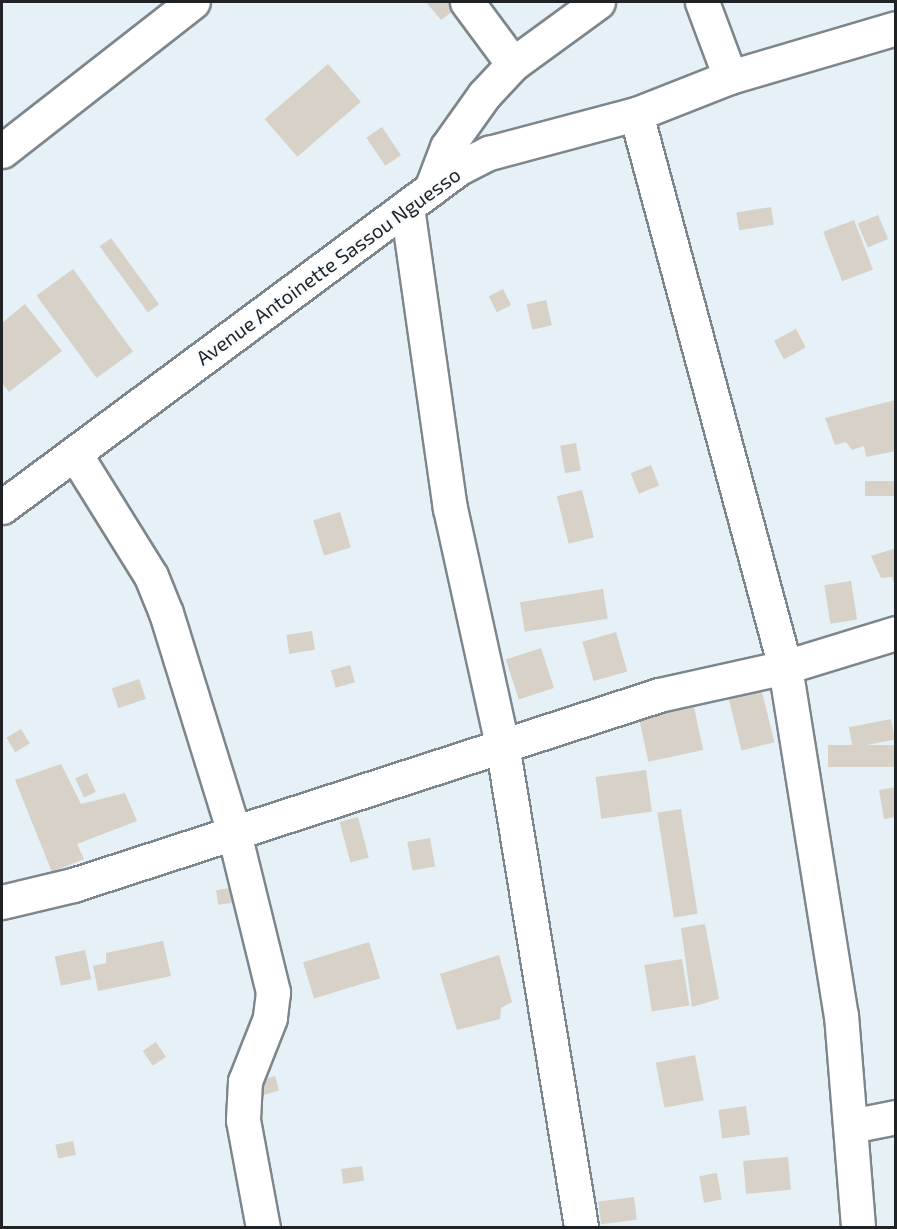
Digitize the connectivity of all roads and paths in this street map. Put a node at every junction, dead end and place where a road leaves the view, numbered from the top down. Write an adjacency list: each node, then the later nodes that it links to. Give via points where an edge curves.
1 (193, 2): 9 (street)
2 (467, 2): 6 (street)
3 (598, 2): 6 (street)
4 (702, 2): 7 (street)
5 (896, 28): 7 (street, Avenue Antoinette Sassou Nguesso)
6 (513, 64): 10 (street, via 447,147)
7 (730, 77): 8 (street, Avenue Antoinette Sassou Nguesso)
8 (636, 114): 10 (street, Avenue Antoinette Sassou Nguesso, via 489,153); 14 (street)
9 (2, 151)
10 (419, 198): 11 (street, Avenue Antoinette Sassou Nguesso); 15 (street, via 450,508)
11 (75, 454): 12 (street, Avenue Antoinette Sassou Nguesso); 16 (street, via 151,576)
12 (2, 507)
13 (896, 633): 14 (street)
14 (785, 667): 15 (street, via 659,696); 19 (street, via 841,1015)
15 (502, 744): 16 (street); 21 (street)
16 (234, 833): 17 (street, via 73,885); 20 (street, via 273,993 270,1018 245,1081 243,1120)
17 (2, 902)
18 (896, 1117): 19 (street)
19 (851, 1126): 22 (street)
20 (263, 1227)
21 (581, 1227)
22 (858, 1227)

